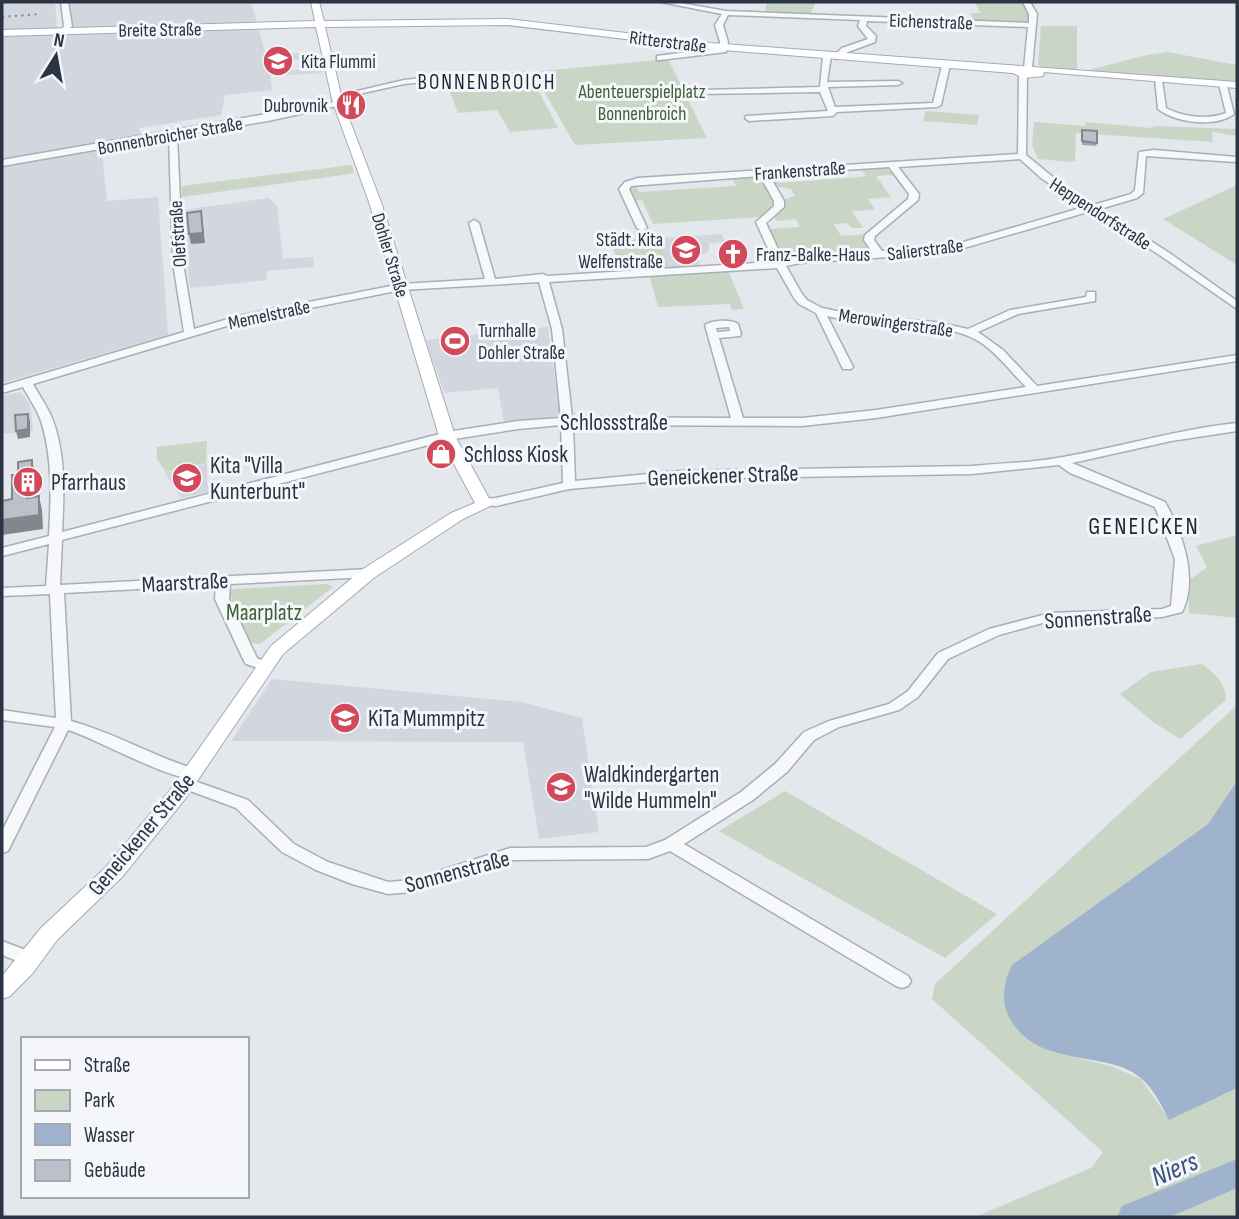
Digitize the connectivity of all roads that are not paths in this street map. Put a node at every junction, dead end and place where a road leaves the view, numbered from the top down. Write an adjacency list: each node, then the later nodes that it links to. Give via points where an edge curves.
1 (64, 2): 9 (street)
2 (315, 2): 7 (main road, Dohler Straße)
3 (664, 2): 5 (street, Eichenstraße)
4 (1027, 2): 8 (street, via 1033,14)
5 (726, 13): 6 (street, Eichenstraße); 11 (street, via 719,24)
6 (864, 19): 8 (street, Eichenstraße); 12 (street, via 862,26 872,40)
7 (319, 24): 9 (main road, Breite Straße); 11 (main road, Ritterstraße, via 507,22); 24 (main road, Dohler Straße)
8 (1030, 25): 15 (street)
9 (66, 30): 10 (main road, Breite Straße)
10 (2, 33)
11 (725, 47): 12 (main road, Ritterstraße); 13 (street)
12 (831, 56): 14 (main road, Ritterstraße); 21 (street, via 823,66)
13 (660, 58)
14 (946, 65): 15 (main road, Ritterstraße); 25 (street, via 937,106)
15 (1030, 72): 17 (main road, Ritterstraße); 27 (street)
16 (468, 75): 24 (street, Bonnenbroicher Straße, via 404,82)
17 (1158, 80): 19 (main road, Ritterstraße); 19 (street, via 1162,109 1174,115 1216,118 1230,114)
18 (898, 83): 21 (street)
19 (1223, 85): 20 (main road, Ritterstraße)
20 (1237, 85)
21 (824, 87): 22 (street); 25 (street)
22 (737, 91): 23 (street); 25 (street, via 751,121 834,113)
23 (699, 92)
24 (337, 100): 26 (street, Bonnenbroicher Straße); 39 (main road, Dohler Straße)
25 (832, 110)
26 (173, 135): 29 (street, Bonnenbroicher Straße); 43 (street, Olefstraße, via 178,263)
27 (1022, 156): 30 (street, Frankenstraße); 32 (street, Heppendorfstraße)
28 (1235, 159): 32 (street, Salierstraße, via 1142,154 1139,194)
29 (2, 163)
30 (891, 164): 31 (street, Frankenstraße); 35 (street, via 914,194 913,200 870,235)
31 (763, 173): 34 (street, Frankenstraße, via 628,184 624,189); 36 (street, Merowingerstraße, via 779,207 761,222)
32 (1093, 208): 35 (street, Salierstraße, via 947,250); 41 (street, Heppendorfstraße)
33 (474, 223): 38 (street)
34 (642, 229)
35 (879, 255): 36 (street, Salierstraße)
36 (782, 265): 37 (street, Salierstraße); 42 (street, Merowingerstraße, via 798,296)
37 (543, 277): 38 (street, Memelstraße); 51 (street, via 557,329)
38 (490, 280): 39 (street, Memelstraße)
39 (401, 287): 43 (street, Memelstraße); 54 (main road, Dohler Straße)
40 (1090, 294): 44 (street, Merowingerstraße, via 1091,299 1011,311)
41 (1237, 306)
42 (823, 311): 44 (street, Merowingerstraße); 47 (street, Merowingerstraße)
43 (189, 332): 48 (street, Memelstraße)
44 (969, 333): 49 (street, Merowingerstraße, via 989,345)
45 (713, 335): 52 (street)
46 (1237, 358): 49 (street, Schlossstraße)
47 (848, 367)
48 (26, 383): 50 (street, Memelstraße); 58 (street, via 49,425)
49 (1034, 389): 52 (street, Schlossstraße, via 834,419)
50 (2, 390)
51 (567, 421): 52 (street, Schlossstraße); 54 (street, Schlossstraße); 56 (street)
52 (738, 423)
53 (1237, 427): 55 (street, Geneickener Straße)
54 (447, 436): 57 (main road, Dohler Straße); 58 (street, Schlossstraße)
55 (1060, 461): 56 (street, Geneickener Straße, via 972,470 680,475); 68 (street, Sonnenstraße, via 1160,505 1182,559 1177,610 1050,617 993,632 943,656 912,694 894,707 809,736 781,768 747,796)
56 (569, 485): 57 (street, Geneickener Straße)
57 (483, 502): 60 (main road, Geneickener Straße)
58 (58, 537): 59 (street, Schlossstraße); 62 (street)
59 (2, 552)
60 (369, 573): 61 (street, Maarstraße); 64 (main road, Geneickener Straße, via 290,636)
61 (223, 581): 62 (street, Maarstraße); 64 (street, via 222,599 251,661)
62 (55, 589): 63 (street, Maarstraße); 66 (street)
63 (2, 592)
64 (264, 666): 67 (main road, Geneickener Straße)
65 (2, 715): 66 (street, Sonnenstraße)
66 (64, 724): 67 (street, Sonnenstraße); 69 (street)
67 (189, 778): 68 (street, Sonnenstraße, via 242,804 288,848 358,880 388,888 412,886 510,854 619,855 648,853); 71 (main road, Geneickener Straße, via 114,872 49,934)
68 (671, 844): 72 (street)
69 (2, 847)
70 (2, 948): 71 (street)
71 (30, 959): 73 (main road, Geneickener Straße)
72 (902, 981)
73 (2, 990)

